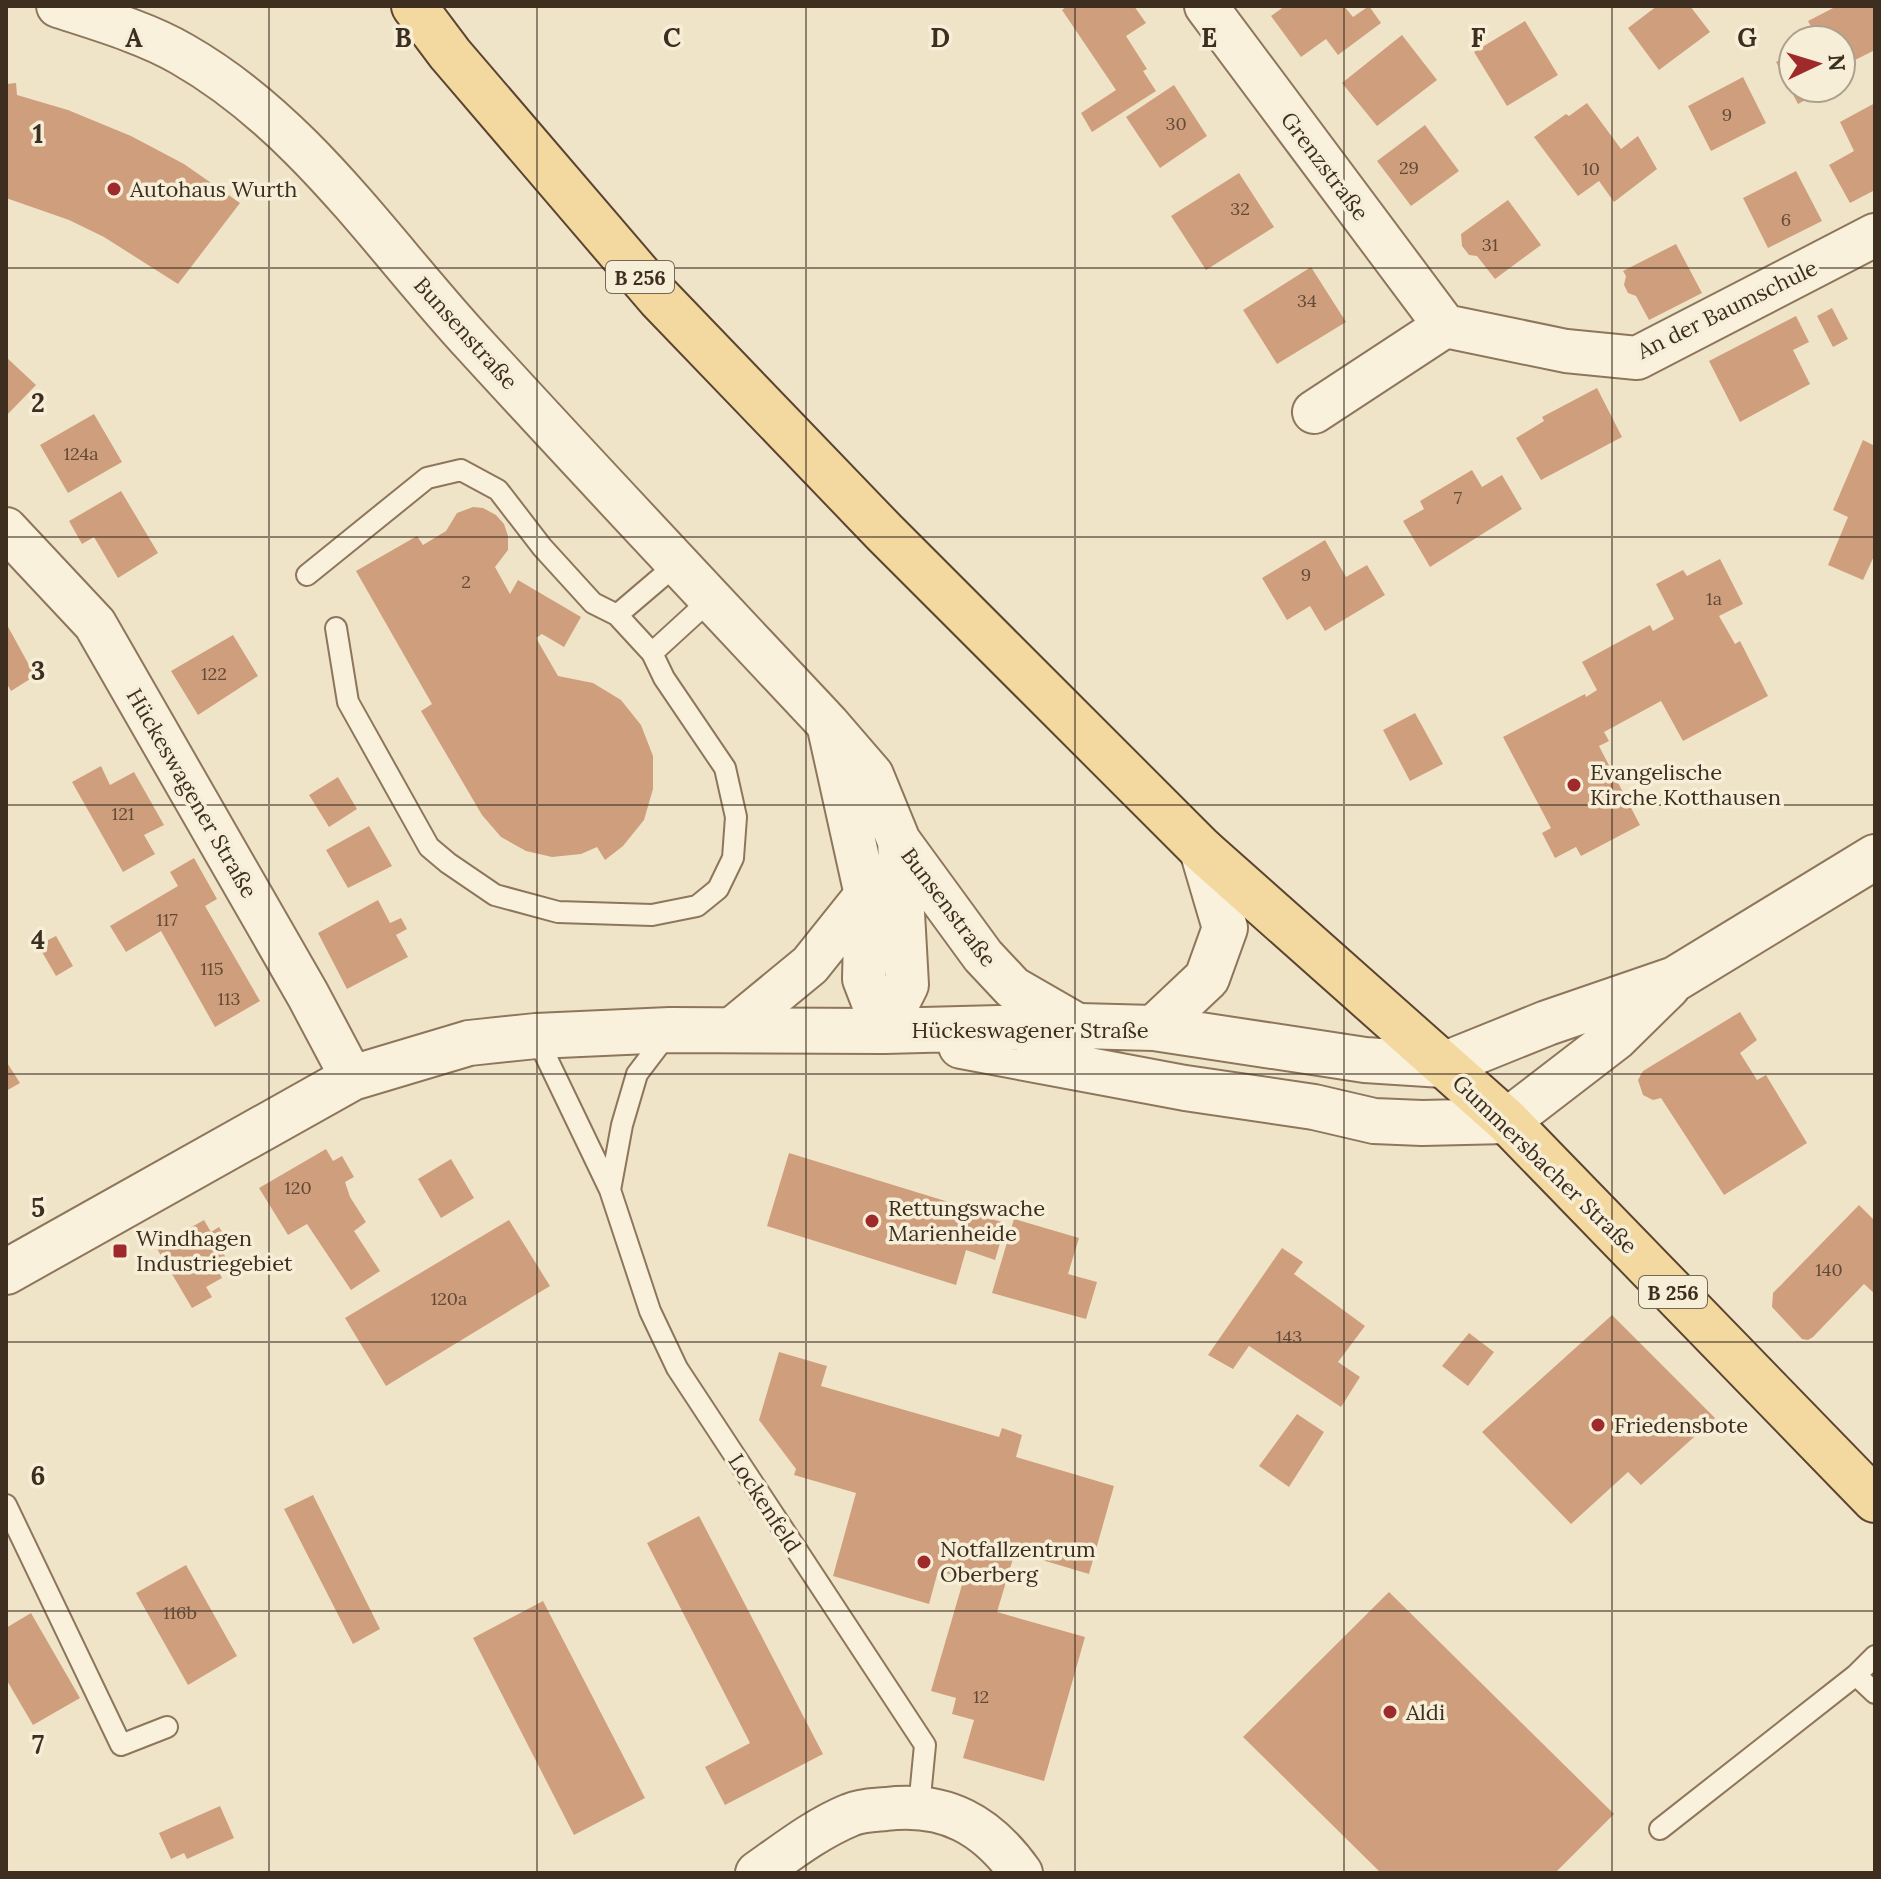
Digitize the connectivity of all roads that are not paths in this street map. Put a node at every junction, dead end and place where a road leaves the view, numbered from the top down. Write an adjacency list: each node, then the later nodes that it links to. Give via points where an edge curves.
1 (58, 6): 8 (street, Bunsenstraße, via 181,53 256,107 321,167 471,341)
2 (414, 6): 16 (main road, B 256, via 659,298)
3 (1206, 6): 5 (street, Grenzstraße)
4 (1875, 235): 5 (street, An der Baumschule, via 1637,358 1566,351)
5 (1445, 326): 6 (street)
6 (1314, 412)
7 (6, 529): 29 (street, Hückeswagener Straße, via 95,624)
8 (678, 563): 10 (street, Bunsenstraße); 11 (lane)
9 (307, 575): 11 (lane, via 427,478 461,470 498,490 593,603)
10 (711, 599): 13 (lane); 14 (street, Bunsenstraße)
11 (617, 615): 13 (lane)
12 (336, 628): 13 (lane, via 348,702 429,847 495,895 558,912 652,915 697,906 718,889 733,858 736,817 725,768)
13 (652, 653)
14 (828, 724): 15 (street, Bunsenstraße, via 872,775); 18 (street)
15 (899, 841): 21 (street, Bunsenstraße, via 983,956 1013,988); 25 (street, Bunsenstraße, via 907,985)
16 (1202, 850): 20 (main road, B 256); 22 (street, via 1225,928 1207,978)
17 (1875, 857): 19 (street)
18 (866, 895): 24 (street, via 810,965); 25 (street, via 864,979)
19 (1675, 979): 28 (street); 31 (street, via 1615,1038)
20 (1376, 1005): 27 (street); 28 (main road, Gummersbacher Straße / B 256)
21 (1079, 1026): 22 (street, Hückeswagener Straße); 25 (street, Hückeswagener Straße)
22 (1154, 1028): 27 (street, Hückeswagener Straße)
23 (670, 1030): 24 (street, Hückeswagener Straße); 26 (street, Hückeswagener Straße); 32 (lane, Lockenfeld, via 637,1074)
24 (731, 1030): 25 (street, Hückeswagener Straße)
25 (884, 1031): 30 (street, Hückeswagener Straße, via 1059,1066)
26 (536, 1036): 29 (street, Hückeswagener Straße, via 469,1043); 32 (lane, Lockenfeld)
27 (1365, 1060): 28 (street, Hückeswagener Straße); 30 (street)
28 (1443, 1065): 31 (main road, Gummersbacher Straße / B 256)
29 (352, 1078): 33 (street, Hückeswagener Straße)
30 (1314, 1107): 31 (street, Hückeswagener Straße, via 1374,1121)
31 (1507, 1121): 34 (main road, Gummersbacher Straße / B 256)
32 (610, 1190): 40 (lane, Lockenfeld, via 650,1311 677,1368 925,1745)
33 (6, 1272)
34 (1875, 1500)
35 (6, 1505): 39 (lane, via 121,1745)
36 (1875, 1656): 37 (lane)
37 (1856, 1675): 38 (lane); 41 (lane)
38 (1875, 1693)
39 (167, 1727)
40 (919, 1807): 42 (street, via 853,1813); 43 (street, via 971,1823 1004,1849)
41 (1660, 1829)
42 (757, 1873)
43 (1021, 1873)

